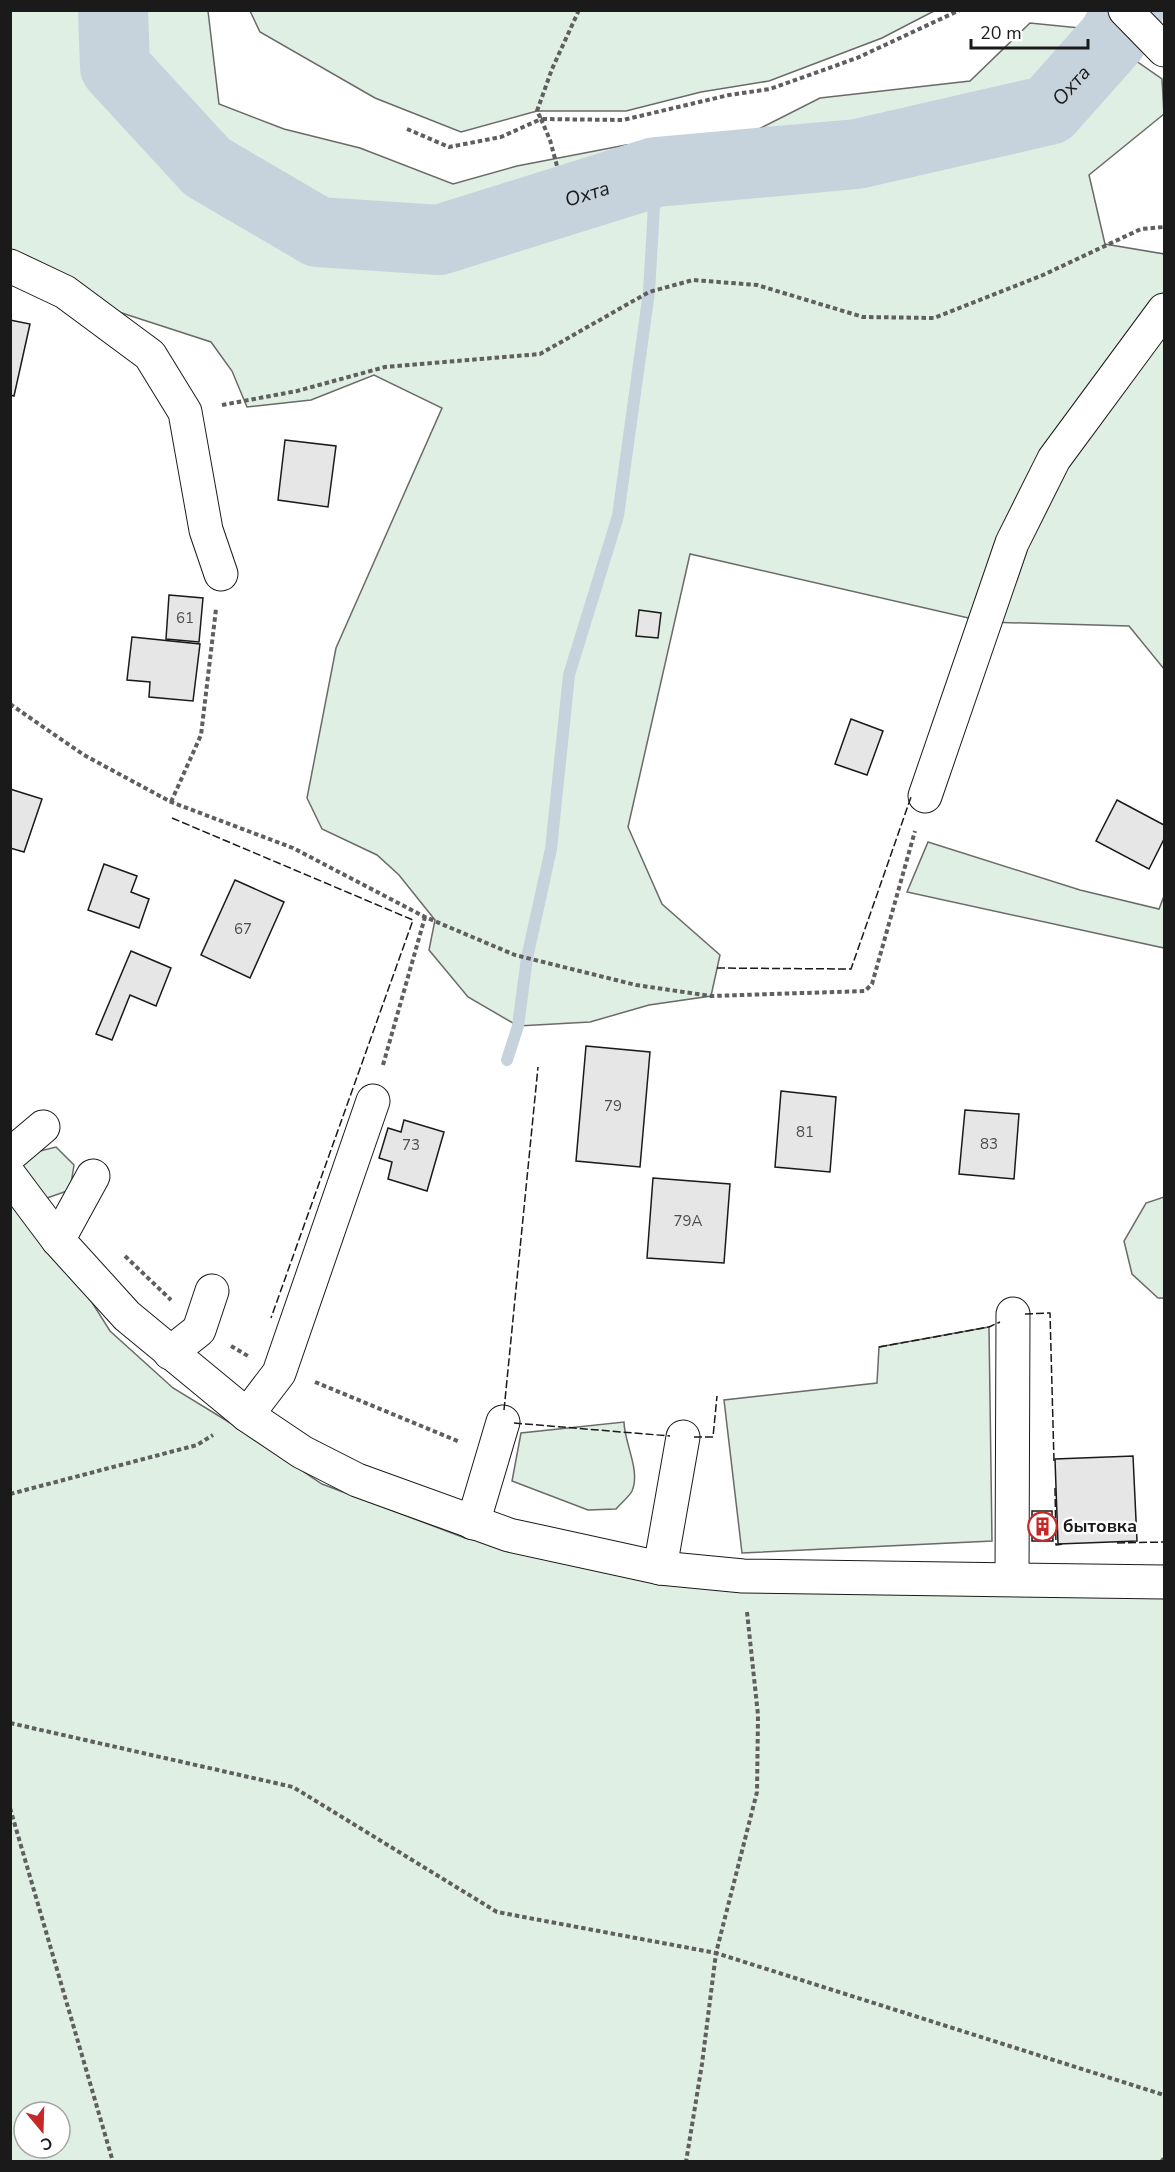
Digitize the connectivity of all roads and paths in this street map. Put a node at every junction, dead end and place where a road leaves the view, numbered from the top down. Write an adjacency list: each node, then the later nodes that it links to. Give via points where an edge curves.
1 (579, 10): 5 (path, via 537,111)
2 (960, 10): 5 (path, via 857,58 770,89 624,120)
3 (1125, 10): 4 (street)
4 (1164, 50)
5 (541, 119): 6 (path, via 501,137 449,147); 7 (path)
6 (407, 129)
7 (557, 166)
8 (1164, 227): 11 (path, via 1141,229 1043,275 934,318 863,317 757,285 693,280 649,292 540,354 385,367 297,391)
9 (10, 266): 11 (street, via 65,292 150,355)
10 (1164, 310): 14 (street, via 1054,459 1012,543)
11 (185, 412): 12 (street, via 206,530)
12 (221, 574): 15 (path, via 201,735)
13 (10, 704): 15 (path, via 84,755)
14 (925, 796): 16 (path, via 872,984 865,991 711,996 636,985 515,955)
15 (171, 802): 16 (path, via 293,848)
16 (425, 917): 17 (path)
17 (373, 1101): 26 (street, via 279,1373)
18 (43, 1127): 19 (street)
19 (10, 1155)
20 (10, 1176): 22 (street)
21 (93, 1176): 22 (street)
22 (58, 1240): 25 (street, via 127,1316)
23 (212, 1291): 25 (street, via 199,1330)
24 (1014, 1314): 33 (street)
25 (170, 1353): 26 (street)
26 (247, 1415): 29 (path, via 197,1445); 30 (street, via 302,1452 357,1480)
27 (503, 1422): 30 (street)
28 (683, 1437): 31 (street)
29 (10, 1494)
30 (473, 1522): 31 (street, via 509,1535)
31 (660, 1568): 32 (street)
32 (744, 1576): 33 (street); 37 (path, via 758,1715 757,1791)
33 (1012, 1580): 34 (street)
34 (1164, 1582)
35 (10, 1723): 37 (path, via 293,1787 497,1912)
36 (10, 1808): 40 (path)
37 (716, 1953): 38 (path); 41 (path)
38 (1164, 2096)
39 (1164, 2157): 42 (path)
40 (113, 2162)
41 (686, 2162)
42 (1161, 2162)

